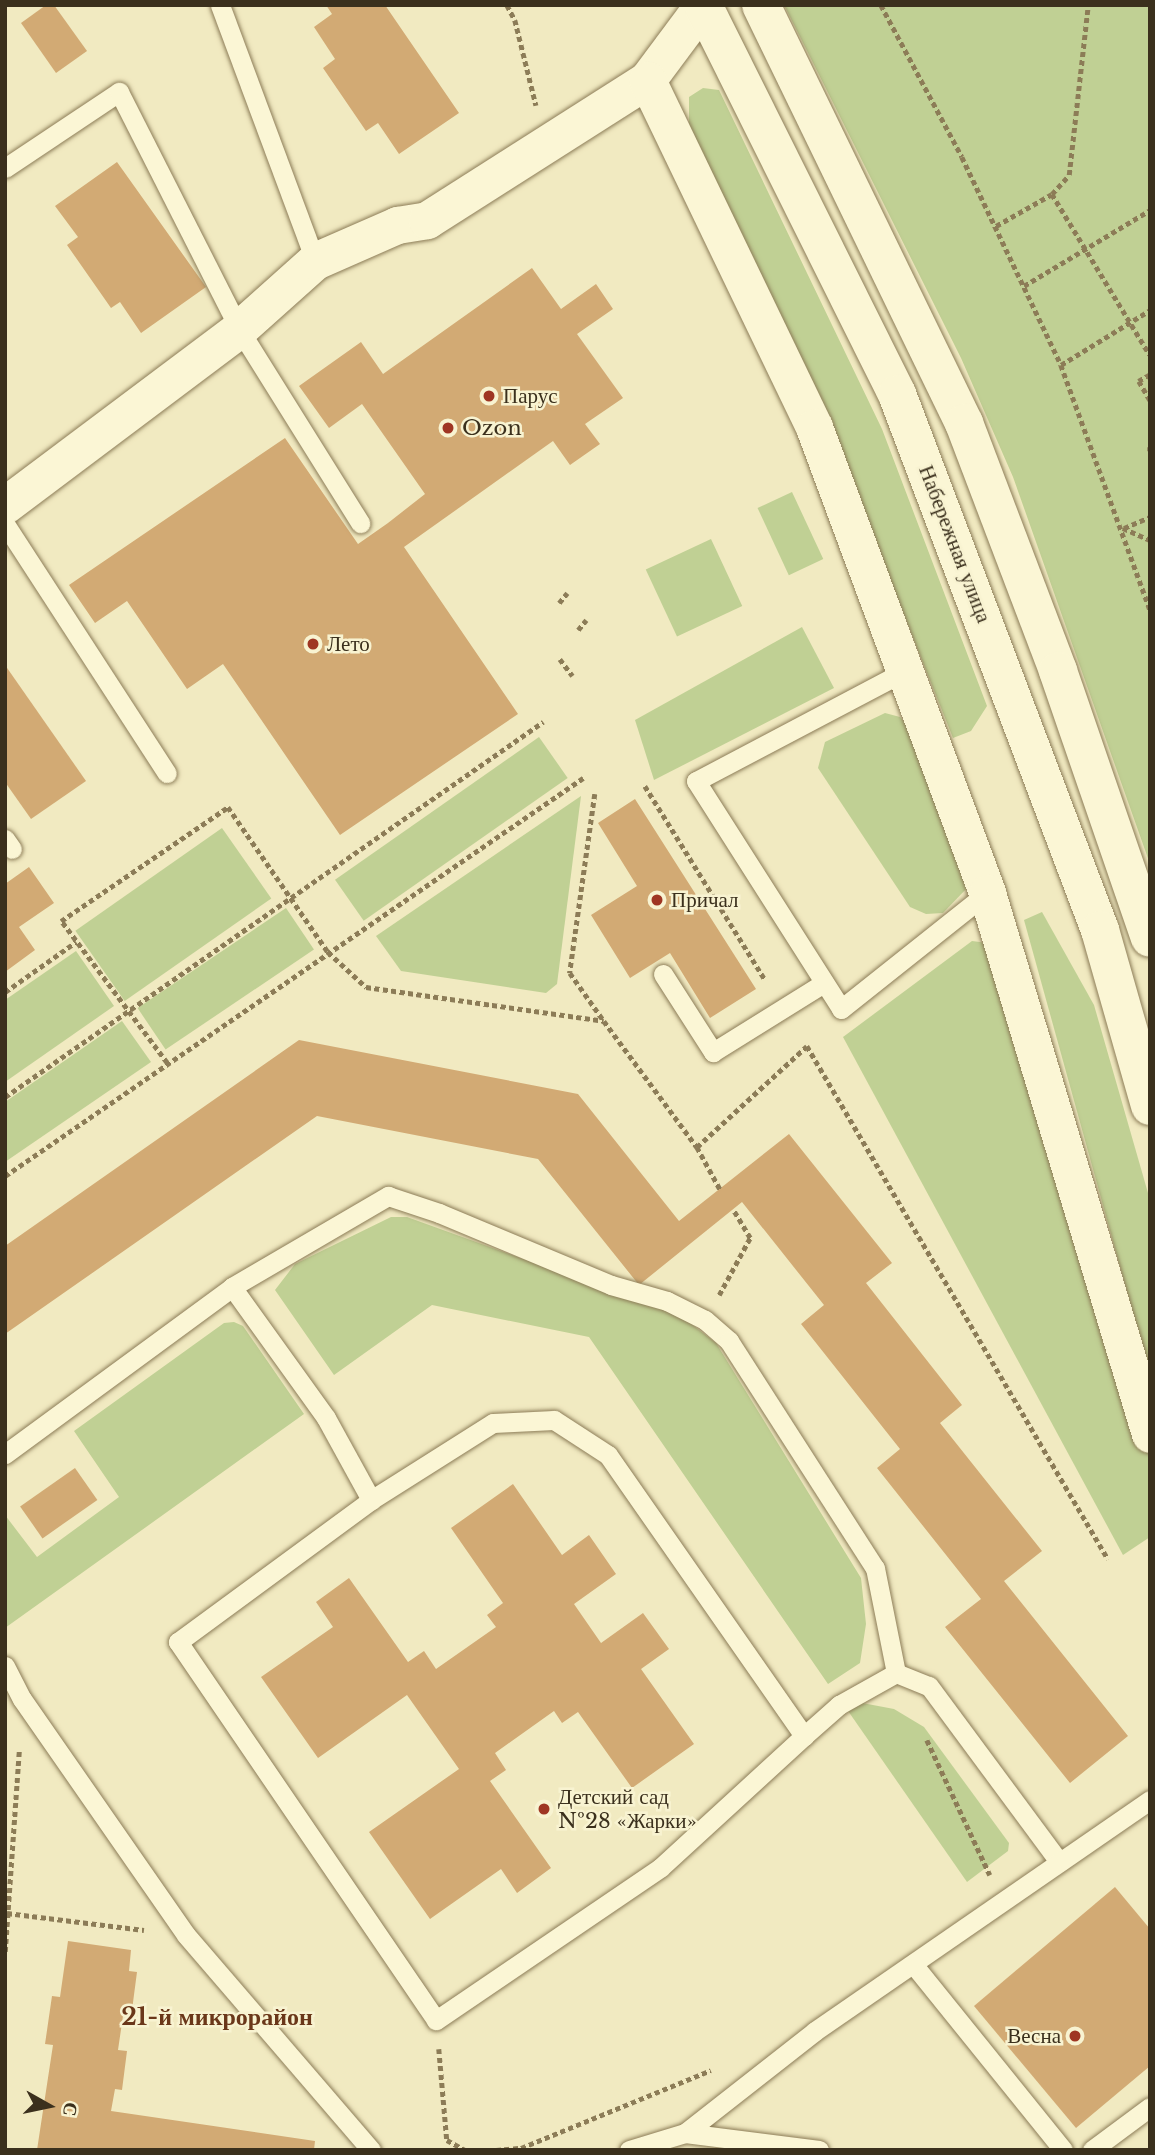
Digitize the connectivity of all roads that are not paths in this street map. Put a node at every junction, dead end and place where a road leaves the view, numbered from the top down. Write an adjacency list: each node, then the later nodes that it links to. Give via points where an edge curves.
1 (220, 5): 6 (lane)
2 (703, 5): 4 (street); 17 (main road, Набережная улица, via 897,394 1100,930)
3 (761, 5): 14 (main road, via 964,423 1058,671)
4 (647, 80): 6 (street, via 427,220 397,225); 11 (street, via 814,427)
5 (5, 169): 7 (lane, via 119,92)
6 (315, 261): 7 (street)
7 (239, 330): 8 (street); 9 (lane)
8 (5, 505)
9 (360, 523)
10 (5, 524): 12 (lane)
11 (903, 672): 13 (street); 16 (lane, via 696,781)
12 (167, 773)
13 (987, 892): 16 (lane, via 841,1009); 19 (street)
14 (1150, 938)
15 (663, 974): 16 (lane, via 713,1052)
16 (824, 983)
17 (1150, 1106)
18 (232, 1287): 20 (lane); 21 (lane, via 326,1418); 23 (lane, via 388,1196 611,1285 667,1301 705,1320 729,1341 875,1568)
19 (1150, 1434)
20 (5, 1454)
21 (371, 1500): 24 (lane, via 493,1423 554,1420 608,1455); 24 (lane, via 178,1642 436,2020 660,1868)
22 (5, 1666): 30 (lane, via 22,1699 187,1935)
23 (896, 1672): 24 (lane, via 839,1705); 26 (lane, via 929,1686)
24 (804, 1737)
25 (1150, 1800): 26 (lane)
26 (1059, 1862): 27 (lane)
27 (913, 1964): 29 (lane, via 815,2031); 33 (lane)
28 (1150, 2107): 34 (lane)
29 (685, 2133): 31 (lane); 32 (lane)
30 (371, 2150)
31 (629, 2150)
32 (819, 2150)
33 (1063, 2150)
34 (1092, 2150)

